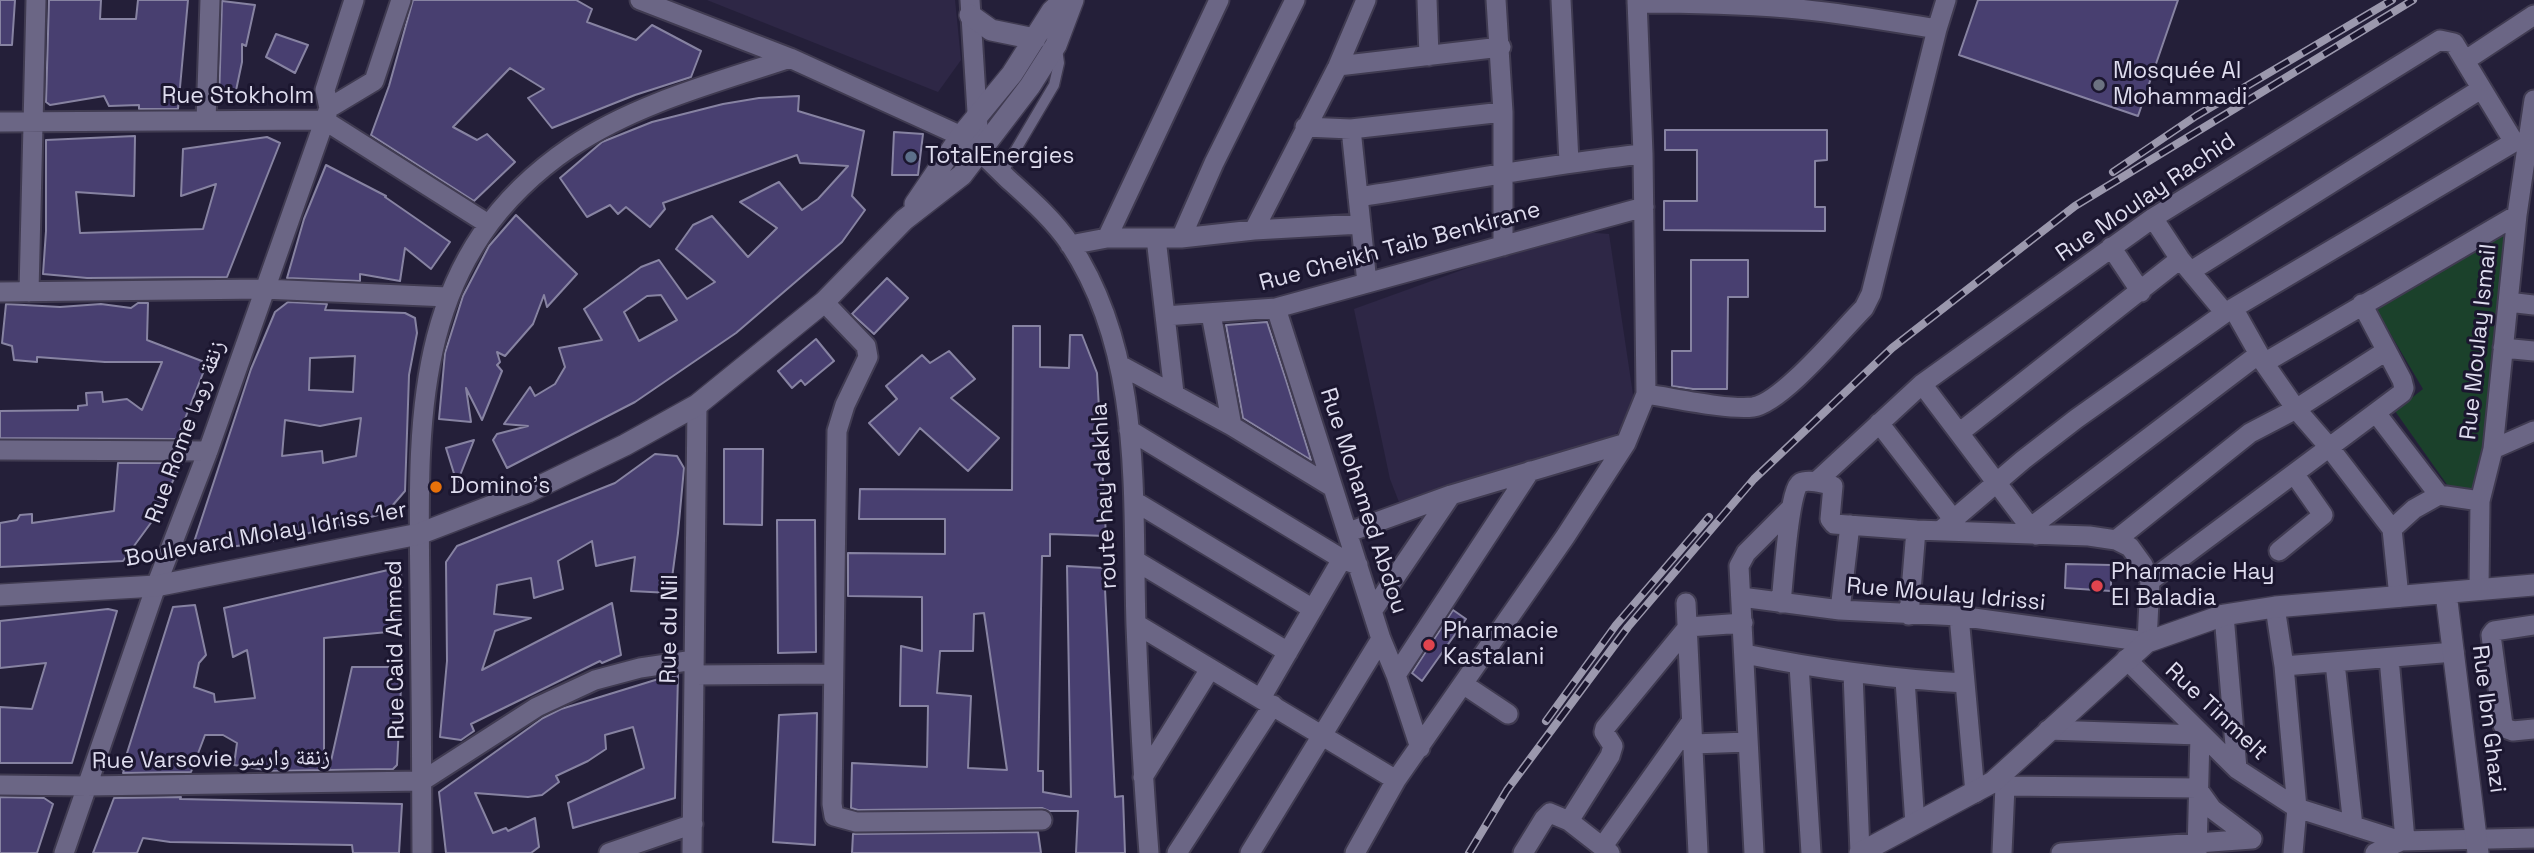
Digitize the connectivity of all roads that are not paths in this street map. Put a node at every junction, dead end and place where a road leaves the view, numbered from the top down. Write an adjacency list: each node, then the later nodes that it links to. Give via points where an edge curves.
1 (36, 0): 37 (street)
2 (210, 0): 36 (street)
3 (354, 0): 33 (street, Rue Rome زنقة روما, via 325,90)
4 (401, 0): 33 (street, via 374,81)
5 (640, 0): 27 (street, route hay dakhla)
6 (1064, 0): 23 (street, Boulevard Molay Idriss 1er)
7 (1073, 0): 24 (street, Boulevard Molay Idriss 1er)
8 (1219, 0): 56 (street)
9 (1295, 0): 55 (street)
10 (1366, 0): 29 (street)
11 (1427, 0): 26 (street)
12 (1496, 0): 25 (street)
13 (1561, 0): 44 (street)
14 (1946, 0): 22 (street)
15 (2530, 0): 21 (street)
16 (1637, 1): 17 (street); 43 (street)
17 (1726, 2): 18 (street)
18 (1788, 4): 20 (street)
19 (970, 8): 23 (street, via 991,30); 34 (street)
20 (1853, 8): 22 (street)
21 (2534, 13): 28 (street)
22 (1937, 29): 83 (street, via 1864,309 1766,403 1742,408)
23 (1035, 39): 34 (street, Boulevard Molay Idriss 1er)
24 (1056, 45): 42 (street, Boulevard Molay Idriss 1er); 45 (lane, via 1059,63 1054,85)
25 (1501, 47): 26 (street); 32 (street)
26 (1429, 55): 29 (street)
27 (790, 58): 40 (street, route hay dakhla); 52 (street, Rue Caid Ahmed, via 639,109 571,147 523,185)
28 (2466, 60): 30 (street); 50 (street, Rue Moulay Rachid, via 2454,43 2440,40)
29 (1338, 66): 38 (street)
30 (2481, 89): 41 (street); 61 (street)
31 (2534, 100): 41 (street, Rue Moulay Ismail)
32 (1503, 112): 39 (street); 46 (street)
33 (327, 114): 36 (street, Rue Stokholm); 52 (street, Rue Stokholm); 63 (street, Rue Rome زنقة روما)
34 (976, 120): 40 (street, Boulevard Molay Idriss 1er); 42 (street)
35 (0, 121): 37 (street, Rue Stokholm)
36 (206, 121): 37 (street, Rue Stokholm)
37 (33, 122): 65 (street)
38 (1305, 127): 39 (street); 54 (street)
39 (1351, 129): 47 (street)
40 (961, 136): 42 (street, route hay dakhla); 51 (street, Boulevard Molay Idriss 1er)
41 (2521, 142): 49 (street, Rue Moulay Ismail); 73 (street)
42 (981, 150): 45 (street, route hay dakhla); 51 (street, Boulevard Molay Idriss 1er, via 962,175)
43 (1643, 154): 44 (street); 48 (street)
44 (1569, 162): 46 (street)
45 (1002, 173): 58 (street, route hay dakhla, via 1042,209)
46 (1504, 175): 47 (street); 59 (street)
47 (1358, 197): 53 (street)
48 (1644, 207): 59 (street, Rue Cheikh Taib Benkirane); 83 (street)
49 (2517, 215): 69 (street, Rue Moulay Ismail); 70 (street)
50 (2152, 218): 60 (street, Rue Moulay Rachid); 61 (street)
51 (904, 220): 68 (street, Boulevard Molay Idriss 1er)
52 (488, 224): 67 (street, Rue Caid Ahmed)
53 (1361, 224): 54 (street); 62 (street)
54 (1254, 230): 55 (street)
55 (1181, 237): 57 (street)
56 (1107, 238): 57 (street); 58 (street)
57 (1156, 238): 75 (street)
58 (1070, 245): 80 (street, route hay dakhla, via 1110,326)
59 (1503, 246): 62 (street, Rue Cheikh Taib Benkirane)
60 (2111, 247): 66 (street); 81 (street, Rue Moulay Rachid)
61 (2185, 265): 66 (street); 73 (street)
62 (1367, 283): 72 (street, Rue Cheikh Taib Benkirane)
63 (263, 289): 65 (street); 67 (street); 96 (street, Rue Rome زنقة روما)
64 (0, 292): 65 (street)
65 (29, 292)
66 (2141, 292): 91 (street)
67 (448, 297): 113 (street, Rue Caid Ahmed, via 433,345 421,417)
68 (824, 302): 84 (street, Boulevard Molay Idriss 1er); 152 (street, via 866,346 868,358 837,431)
69 (2508, 302): 71 (street); 76 (street, Rue Moulay Ismail)
70 (2362, 304): 77 (street); 79 (street)
71 (2534, 305)
72 (1276, 308): 74 (street, Rue Cheikh Taib Benkirane); 101 (street, Rue Mohamed Abdou)
73 (2229, 311): 79 (street); 100 (street, via 2076,419)
74 (1211, 314): 75 (street, Rue Cheikh Taib Benkirane); 88 (street)
75 (1165, 316): 82 (street)
76 (2503, 348): 78 (street); 94 (street, Rue Moulay Ismail)
77 (2386, 351): 85 (street); 86 (street, via 2404,388)
78 (2534, 351)
79 (2261, 358): 85 (street); 112 (street)
80 (1121, 365): 82 (street); 89 (street, route hay dakhla)
81 (1922, 384): 87 (street, Rue Moulay Rachid); 91 (street)
82 (1174, 394): 88 (street)
83 (1646, 394): 92 (street)
84 (697, 405): 113 (street, Boulevard Molay Idriss 1er, via 528,492); 149 (street, Rue du Nil)
85 (2296, 410): 93 (street); 114 (street, via 2250,433)
86 (2376, 413): 93 (street); 103 (street)
87 (1879, 423): 99 (street, Rue Moulay Rachid); 108 (street)
88 (1231, 426): 101 (street)
89 (1129, 429): 104 (street, route hay dakhla); 117 (street)
90 (2534, 430): 94 (street)
91 (1959, 433): 100 (street)
92 (1626, 443): 97 (street); 156 (street)
93 (2329, 447): 98 (street); 109 (street)
94 (2493, 449): 105 (street, Rue Moulay Ismail)
95 (0, 450): 96 (street)
96 (208, 451): 120 (street, Rue Rome زنقة روما)
97 (1530, 471): 102 (street); 153 (street)
98 (2295, 475): 115 (street, via 2323,514); 118 (street)
99 (1807, 483): 106 (street); 107 (street, via 1831,485)
100 (1996, 483): 108 (street); 112 (street)
101 (1332, 487): 111 (street, Rue Mohamed Abdou)
102 (1451, 495): 111 (street); 130 (street)
103 (2439, 495): 105 (street); 109 (street)
104 (1135, 501): 116 (street, route hay dakhla); 129 (street)
105 (2480, 501): 121 (street, Rue Moulay Ismail)
106 (1790, 509): 124 (street, via 1742,558); 127 (street)
107 (1840, 524): 110 (street); 131 (street)
108 (1947, 525): 110 (street); 112 (street)
109 (2392, 529): 125 (street)
110 (1916, 530): 132 (street)
111 (1349, 531): 117 (street, Rue Mohamed Abdou)
112 (2034, 531): 114 (street)
113 (419, 534): 120 (street, Boulevard Molay Idriss 1er); 170 (street, Rue Caid Ahmed)
114 (2116, 540): 118 (street, via 2130,547)
115 (2279, 551)
116 (1136, 561): 136 (street, route hay dakhla); 141 (street)
117 (1350, 562): 129 (street); 130 (street, Rue Mohamed Abdou)
118 (2150, 581): 140 (street)
119 (2534, 585): 121 (street)
120 (156, 586): 123 (street, Boulevard Molay Idriss 1er); 172 (street, Rue Rome زنقة روما)
121 (2479, 589): 122 (street)
122 (2446, 593): 125 (street); 142 (street, Rue Ibn Ghazi)
123 (0, 595)
124 (1741, 597): 127 (street, Rue Moulay Idrissi); 135 (street)
125 (2399, 597): 128 (street)
126 (1686, 603): 138 (street)
127 (1782, 603): 131 (street, Rue Moulay Idrissi)
128 (2275, 607): 133 (street); 148 (street)
129 (1313, 609): 141 (street)
130 (1373, 610): 139 (street, Rue Mohamed Abdou)
131 (1840, 610): 132 (street, Rue Moulay Idrissi)
132 (1909, 615): 134 (street, Rue Moulay Idrissi)
133 (2224, 615): 140 (street); 167 (street)
134 (1959, 616): 140 (street, Rue Moulay Idrissi); 155 (street)
135 (1743, 623): 138 (street); 143 (street)
136 (1136, 624): 150 (street); 168 (street, route hay dakhla)
137 (2534, 625): 160 (street, via 2491,633 2502,725 2514,731)
138 (1688, 627): 159 (street); 177 (street, via 1605,729 1612,751)
139 (1381, 639): 153 (street, Rue Mohamed Abdou); 162 (street)
140 (2147, 642): 144 (street)
141 (1288, 652): 157 (street)
142 (2454, 652): 145 (street); 183 (street, Rue Ibn Ghazi)
143 (1745, 654): 147 (street); 164 (street)
144 (2126, 659): 161 (street); 163 (street, Rue Tinmelt)
145 (2389, 659): 146 (street); 182 (street)
146 (2335, 663): 148 (street); 180 (street)
147 (1799, 665): 151 (street); 197 (street)
148 (2284, 666): 175 (street)
149 (694, 668): 152 (street); 170 (street, via 640,668 595,680 537,707); 178 (street, Rue du Nil)
150 (1210, 669): 157 (street); 168 (street)
151 (1853, 673): 154 (street); 198 (street)
152 (833, 674): 176 (street, via 834,816 856,822)
153 (1396, 675): 166 (street, Rue Mohamed Abdou)
154 (1905, 680): 155 (street); 179 (street)
155 (1965, 683): 173 (street)
156 (1463, 684): 158 (street); 166 (street)
157 (1267, 702): 162 (street); 191 (street)
158 (1508, 714)
159 (1692, 722): 165 (street); 185 (street)
160 (2534, 729)
161 (2048, 730): 163 (street); 173 (street)
162 (1322, 735): 169 (street); 192 (street)
163 (2200, 735): 167 (street, Rue Tinmelt); 174 (street)
164 (1748, 742): 165 (street); 196 (street)
165 (1693, 744): 195 (street)
166 (1420, 748): 169 (street)
167 (2237, 769): 175 (street, Rue Tinmelt)
168 (1143, 777): 190 (street, route hay dakhla)
169 (1396, 780): 193 (street)
170 (422, 781): 172 (street, Rue Varsovie زنقة وارسو); 187 (street, Rue Caid Ahmed)
171 (0, 785): 172 (street, Rue Varsovie زنقة وارسو)
172 (87, 786): 186 (street, Rue Rome زنقة روما)
173 (1991, 787): 174 (street); 179 (street); 199 (street)
174 (2197, 788): 184 (street); 184 (street, via 2212,809 2252,839)
175 (2297, 808): 180 (street, Rue Tinmelt); 201 (street)
176 (1042, 820)
177 (1569, 821): 185 (street); 194 (street, via 1550,813)
178 (693, 824): 188 (street); 189 (street, Rue du Nil)
179 (1915, 824): 198 (street)
180 (2353, 826): 182 (street, Rue Tinmelt)
181 (2534, 838): 183 (street, Rue Tinmelt)
182 (2403, 840): 183 (street, Rue Tinmelt); 202 (street)
183 (2478, 846)
184 (2197, 847): 200 (street)
185 (1607, 850)
186 (64, 853)
187 (422, 853)
188 (609, 853)
189 (692, 853)
190 (1149, 853)
191 (1177, 853)
192 (1250, 853)
193 (1355, 853)
194 (1523, 853)
195 (1698, 853)
196 (1754, 853)
197 (1811, 853)
198 (1860, 853)
199 (2002, 853)
200 (2062, 853)
201 (2293, 853)
202 (2375, 853)

